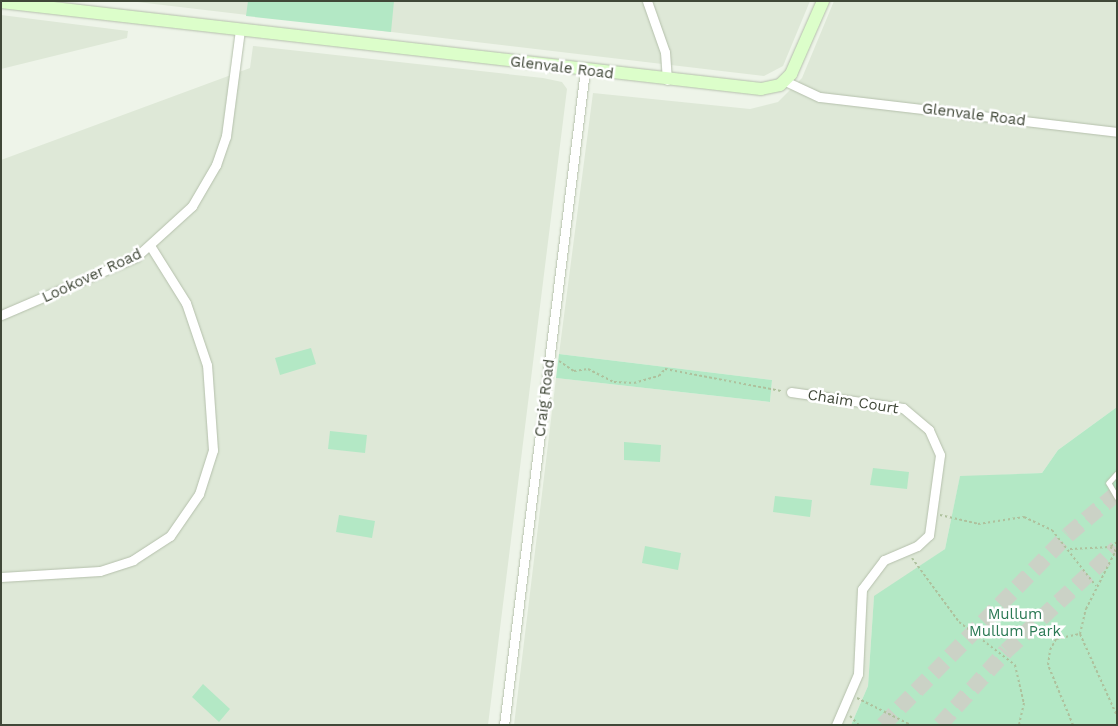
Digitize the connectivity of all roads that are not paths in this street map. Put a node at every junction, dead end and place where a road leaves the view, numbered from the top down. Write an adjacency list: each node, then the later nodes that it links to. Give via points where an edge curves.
1 (647, 1): 6 (street, via 665,52)
2 (823, 1): 7 (street)
3 (1, 2): 4 (street, Glenvale Road)
4 (240, 30): 5 (street, Glenvale Road); 9 (street, Lookover Road, via 229,119 216,165 192,206)
5 (585, 70): 6 (street, Glenvale Road); 15 (street, Craig Road)
6 (667, 80): 7 (street, Glenvale Road, via 748,89 773,88)
7 (785, 81): 8 (street, Glenvale Road, via 820,96)
8 (1117, 132)
9 (151, 247): 10 (street, Lookover Road, via 78,285); 14 (street, via 186,303 207,365 213,450 199,494 170,536 133,560 100,572)
10 (1, 315)
11 (790, 392): 16 (street, Chaim Court, via 884,404 917,417 929,430 940,454 935,515 923,542 878,565 862,589 858,610 860,659 851,694)
12 (1117, 474): 13 (lane, via 1109,483)
13 (1117, 497)
14 (1, 577)
15 (504, 725)
16 (836, 725)

